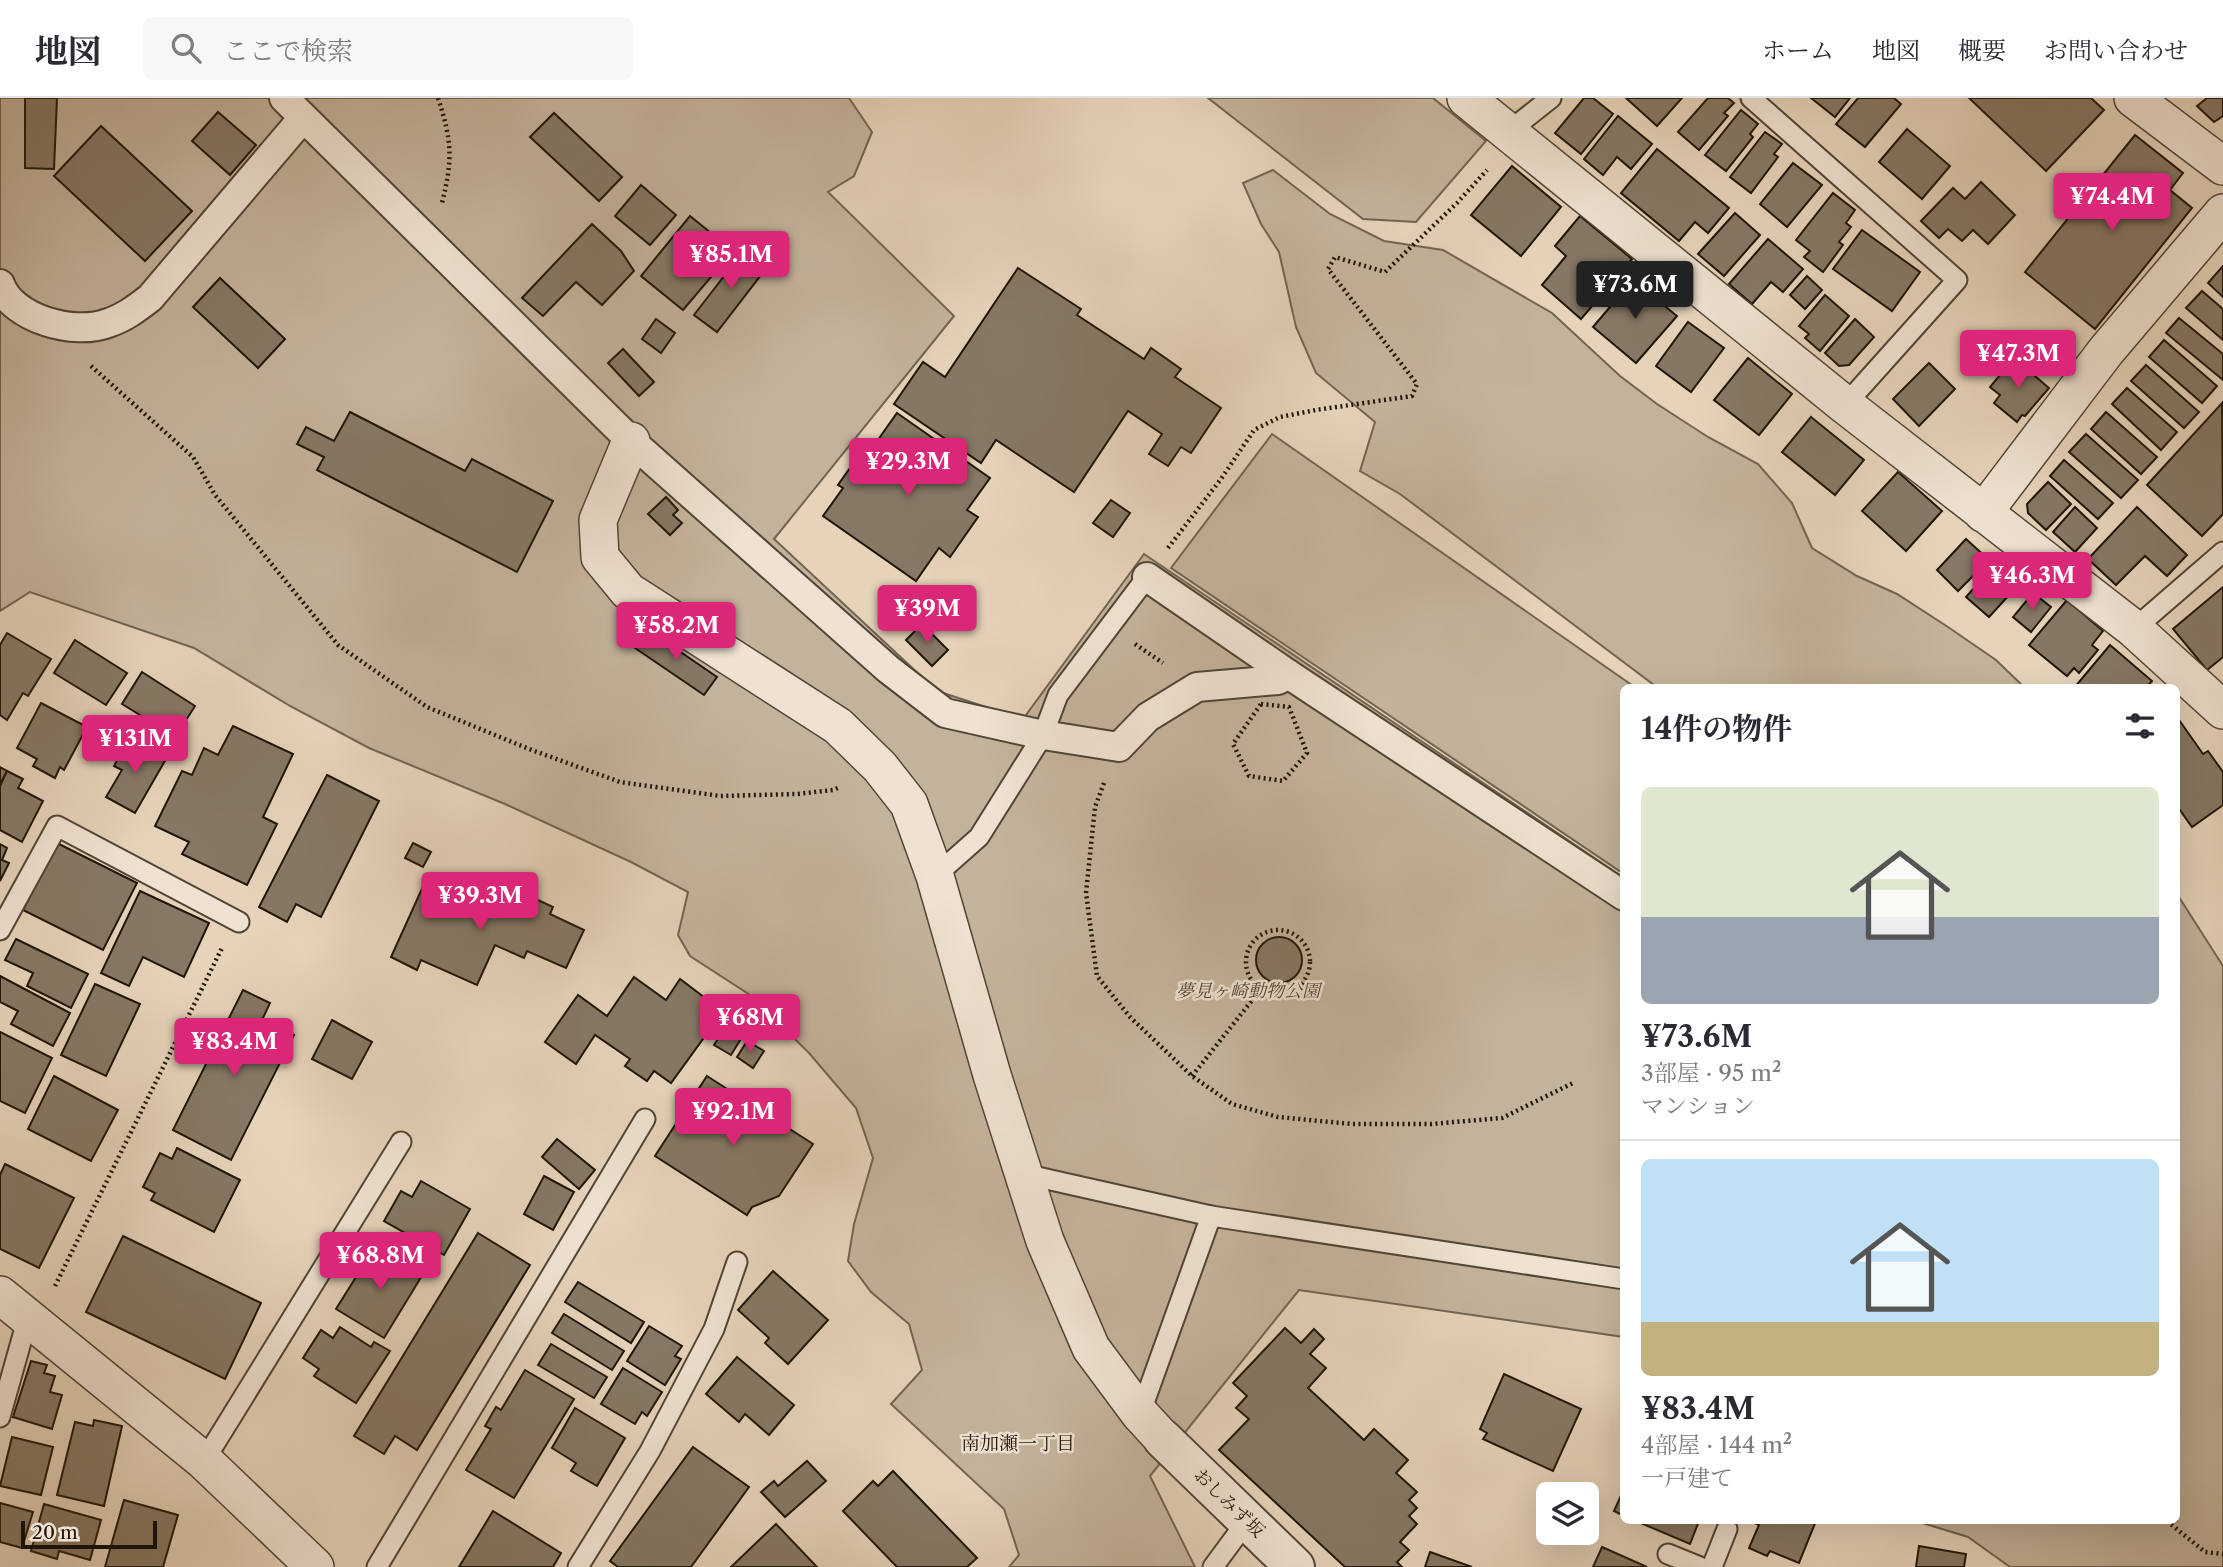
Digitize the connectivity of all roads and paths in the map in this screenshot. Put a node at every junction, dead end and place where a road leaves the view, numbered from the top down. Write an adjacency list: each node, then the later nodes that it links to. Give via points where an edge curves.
1 (438, 98): 10 (path, via 449,130 451,169 442,205)
2 (1466, 98): 7 (street)
3 (1551, 98): 7 (lane)
4 (1751, 98): 13 (lane, via 1956,280)
5 (2133, 98): 8 (street)
6 (293, 108): 10 (street); 12 (street, via 150,298 106,325)
7 (1512, 135): 13 (street); 17 (path, via 1457,203 1385,272 1335,257 1328,270 1417,384 1412,396 1280,417 1254,430)
8 (2223, 166)
9 (2223, 213): 15 (street, via 2106,351)
10 (420, 233): 14 (street)
11 (0, 284): 12 (street, via 4,294 28,315)
12 (65, 327): 26 (path, via 67,344 193,457 215,495 338,645 427,707 620,782 720,796 833,790)
13 (1845, 405): 15 (street)
14 (631, 441): 24 (street, via 888,669 945,713); 26 (street, via 598,520 600,557 628,591 838,726)
15 (1983, 513): 19 (street)
16 (2223, 552): 19 (lane)
17 (1147, 577): 18 (lane); 20 (street)
18 (1109, 626): 21 (path); 24 (lane, via 1058,695)
19 (2134, 629): 23 (street)
20 (1288, 674): 21 (street, via 1278,680); 28 (street)
21 (1197, 687): 25 (street, via 1148,716)
22 (1261, 704): 22 (path, via 1289,707 1307,753 1283,781 1249,776 1233,744)
23 (2223, 710)
24 (1042, 736): 25 (street); 27 (lane, via 979,837)
25 (1119, 747): 33 (path, via 1095,807 1086,893 1097,976 1130,1017)
26 (880, 767): 27 (street, via 909,804)
27 (935, 876): 37 (street)
28 (1620, 892)
29 (239, 922): 30 (lane, via 57,826)
30 (0, 930)
31 (225, 942): 41 (path)
32 (1261, 989): 32 (path, via 1246,966 1248,951 1267,931 1282,929 1296,935 1311,958 1309,973 1289,992); 33 (path)
33 (1192, 1076): 34 (path, via 1232,1104 1278,1116 1352,1124 1502,1118)
34 (1573, 1083)
35 (645, 1119): 51 (lane)
36 (401, 1142): 44 (lane)
37 (1024, 1174): 38 (lane); 43 (street, via 1045,1241 1091,1348)
38 (1211, 1216): 40 (lane); 43 (lane)
39 (737, 1262): 52 (lane, via 714,1329 650,1451)
40 (1620, 1278)
41 (26, 1302): 42 (lane); 44 (street)
42 (0, 1417)
43 (1151, 1426): 45 (street, おしみず坂)
44 (204, 1461): 50 (street)
45 (1247, 1521): 53 (lane); 54 (street, おしみず坂)
46 (2171, 1524): 49 (path, via 2206,1552)
47 (1727, 1529): 56 (lane)
48 (1668, 1554): 55 (lane)
49 (2223, 1554)
50 (315, 1567)
51 (377, 1567)
52 (578, 1567)
53 (1213, 1567)
54 (1295, 1567)
55 (1700, 1567)
56 (1712, 1567)

